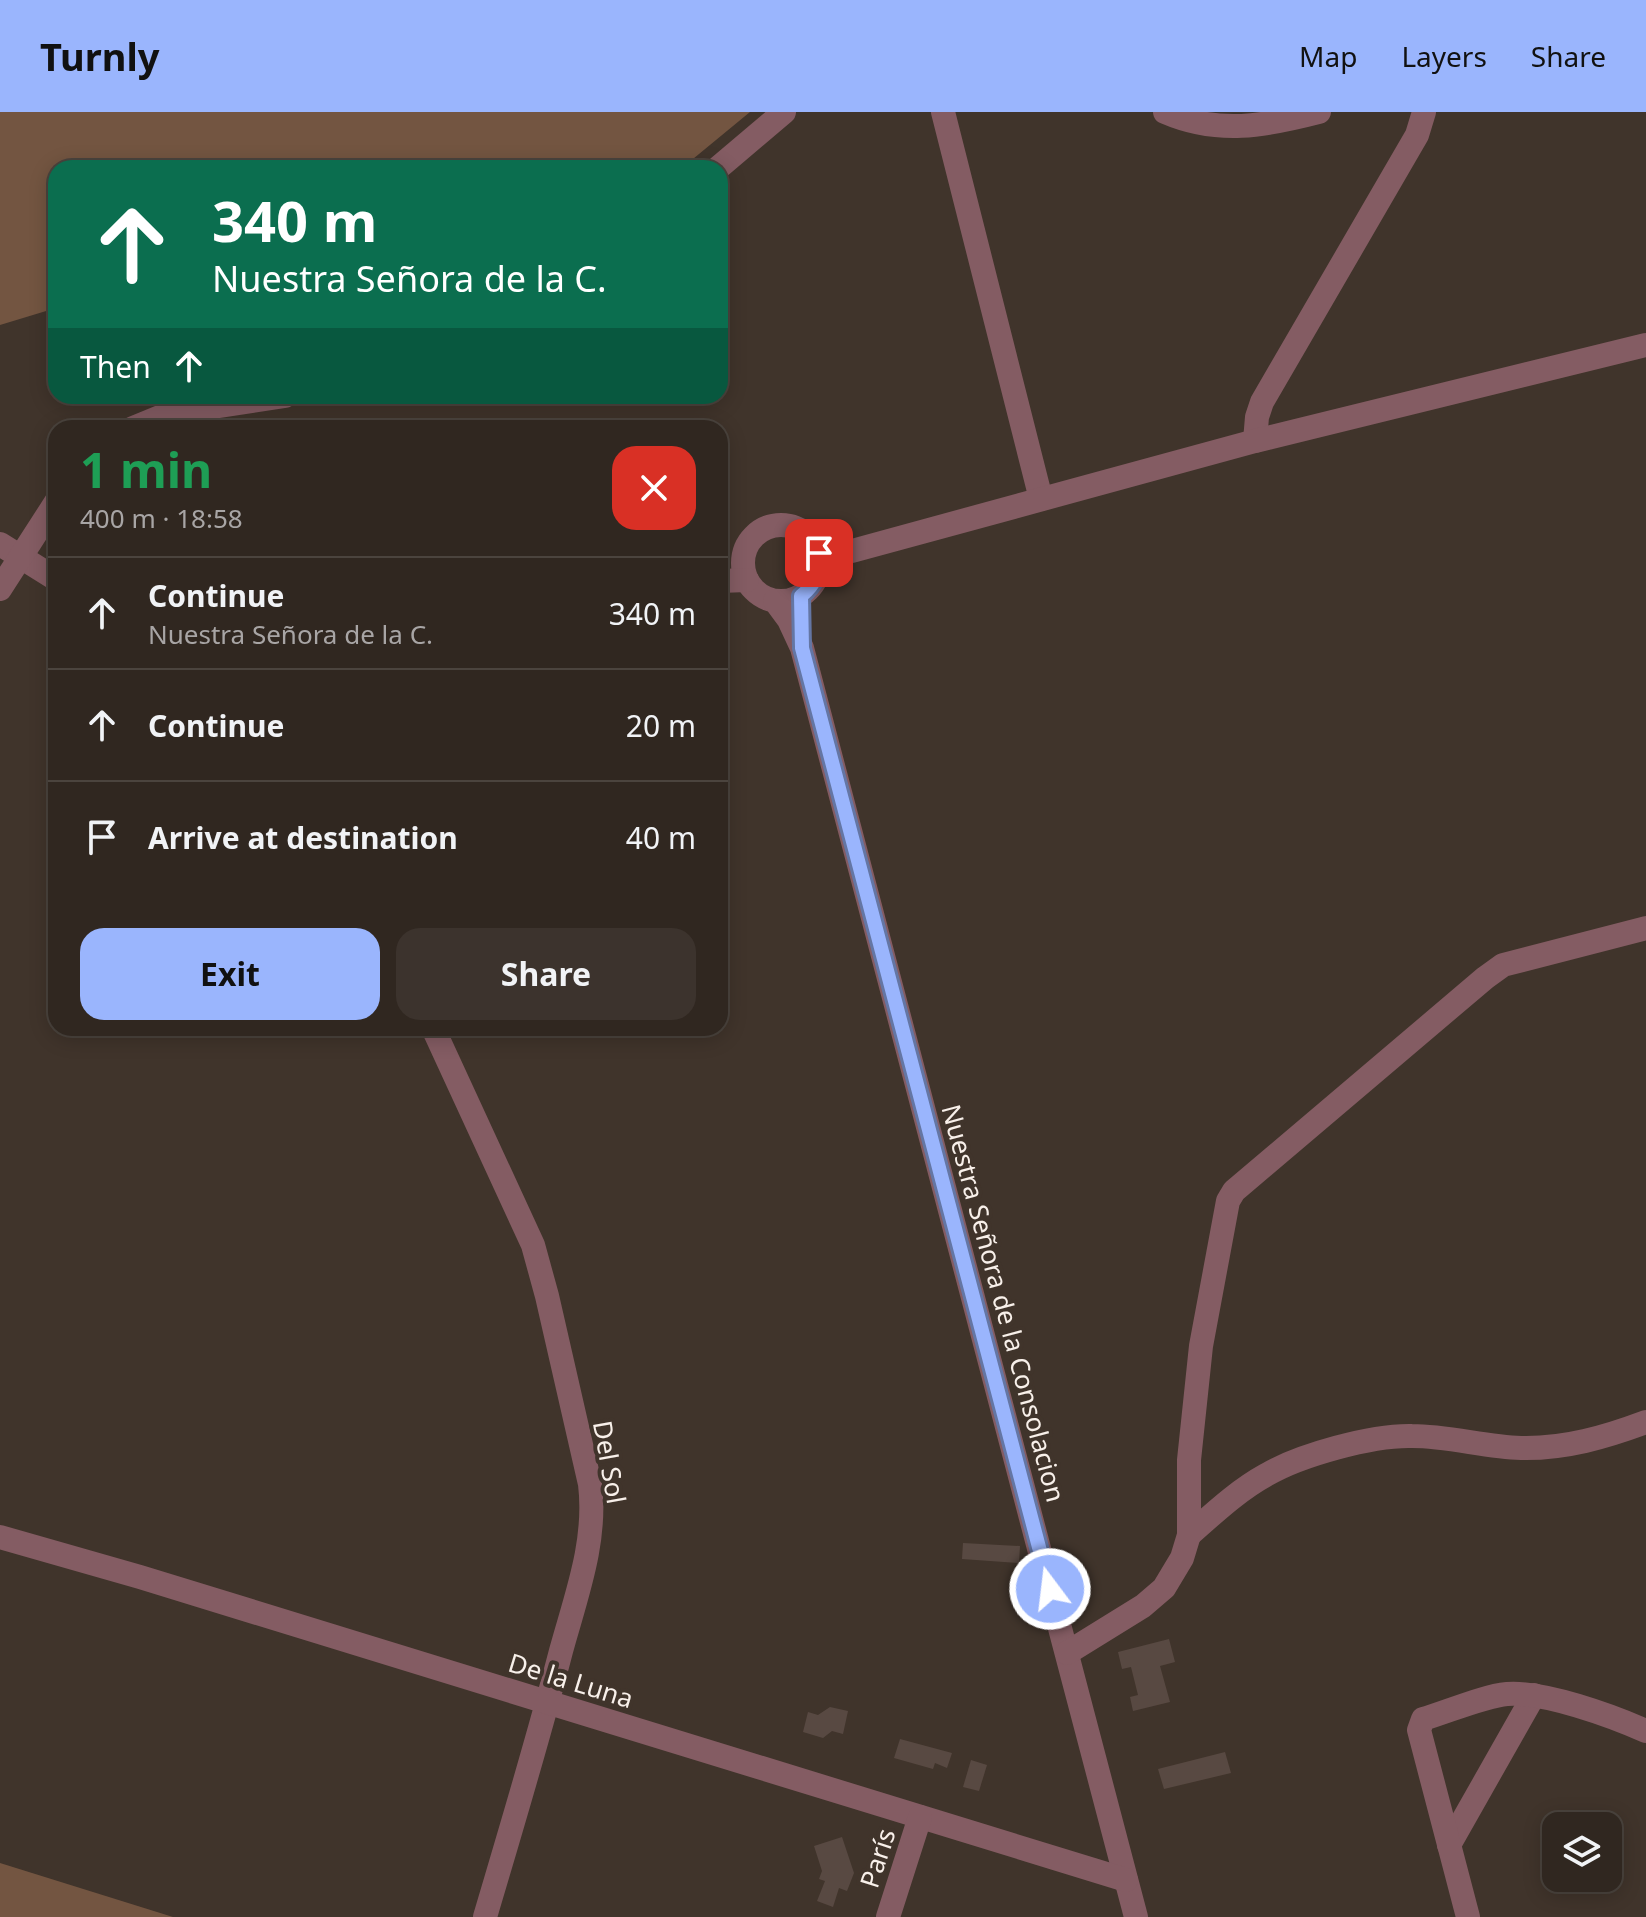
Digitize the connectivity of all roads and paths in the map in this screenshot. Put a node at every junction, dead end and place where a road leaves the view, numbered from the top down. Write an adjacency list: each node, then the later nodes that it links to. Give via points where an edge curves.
1 (784, 112): 6 (street)
2 (943, 112): 11 (street)
3 (1165, 112): 4 (street, via 1230,128)
4 (1319, 112)
5 (1424, 112): 10 (street, via 1417,135 1262,402)
6 (727, 160)
7 (1646, 345): 10 (street)
8 (233, 404): 9 (street)
9 (152, 420)
10 (1255, 441): 11 (street)
11 (1041, 499): 14 (street, via 852,551)
12 (48, 510): 13 (street)
13 (10, 550): 15 (street); 18 (street)
14 (819, 553): 16 (street, via 814,541 794,526 768,526 748,543 743,567); 19 (street, via 817,578)
15 (48, 574)
16 (747, 580): 17 (street); 20 (street)
17 (728, 581)
18 (0, 589)
19 (801, 596): 20 (street); 21 (street)
20 (775, 601): 21 (street)
21 (802, 648): 27 (street, Nuestra Señora de la Consolacion)
22 (1646, 928): 25 (street, via 1503,965 1234,1191 1201,1346 1189,1460)
23 (437, 1036): 29 (street, Del Sol, via 533,1245 590,1484 591,1540)
24 (1646, 1422): 25 (street, via 1559,1447 1411,1436 1369,1440 1268,1473)
25 (1189, 1535): 27 (street, via 1164,1588)
26 (0, 1537): 29 (street, De la Luna)
27 (1067, 1653): 33 (street, Nuestra Señora de la Consolacion)
28 (1534, 1695): 30 (street); 32 (street); 32 (street, via 1506,1694 1423,1719 1419,1730)
29 (548, 1702): 31 (street, De la Luna); 34 (street, Del Sol)
30 (1646, 1731)
31 (920, 1817): 33 (street, De la Luna); 35 (street, París)
32 (1449, 1845): 37 (street)
33 (1126, 1880): 36 (street, Nuestra Señora de la Consolacion)
34 (485, 1917)
35 (888, 1917)
36 (1136, 1917)
37 (1468, 1917)

